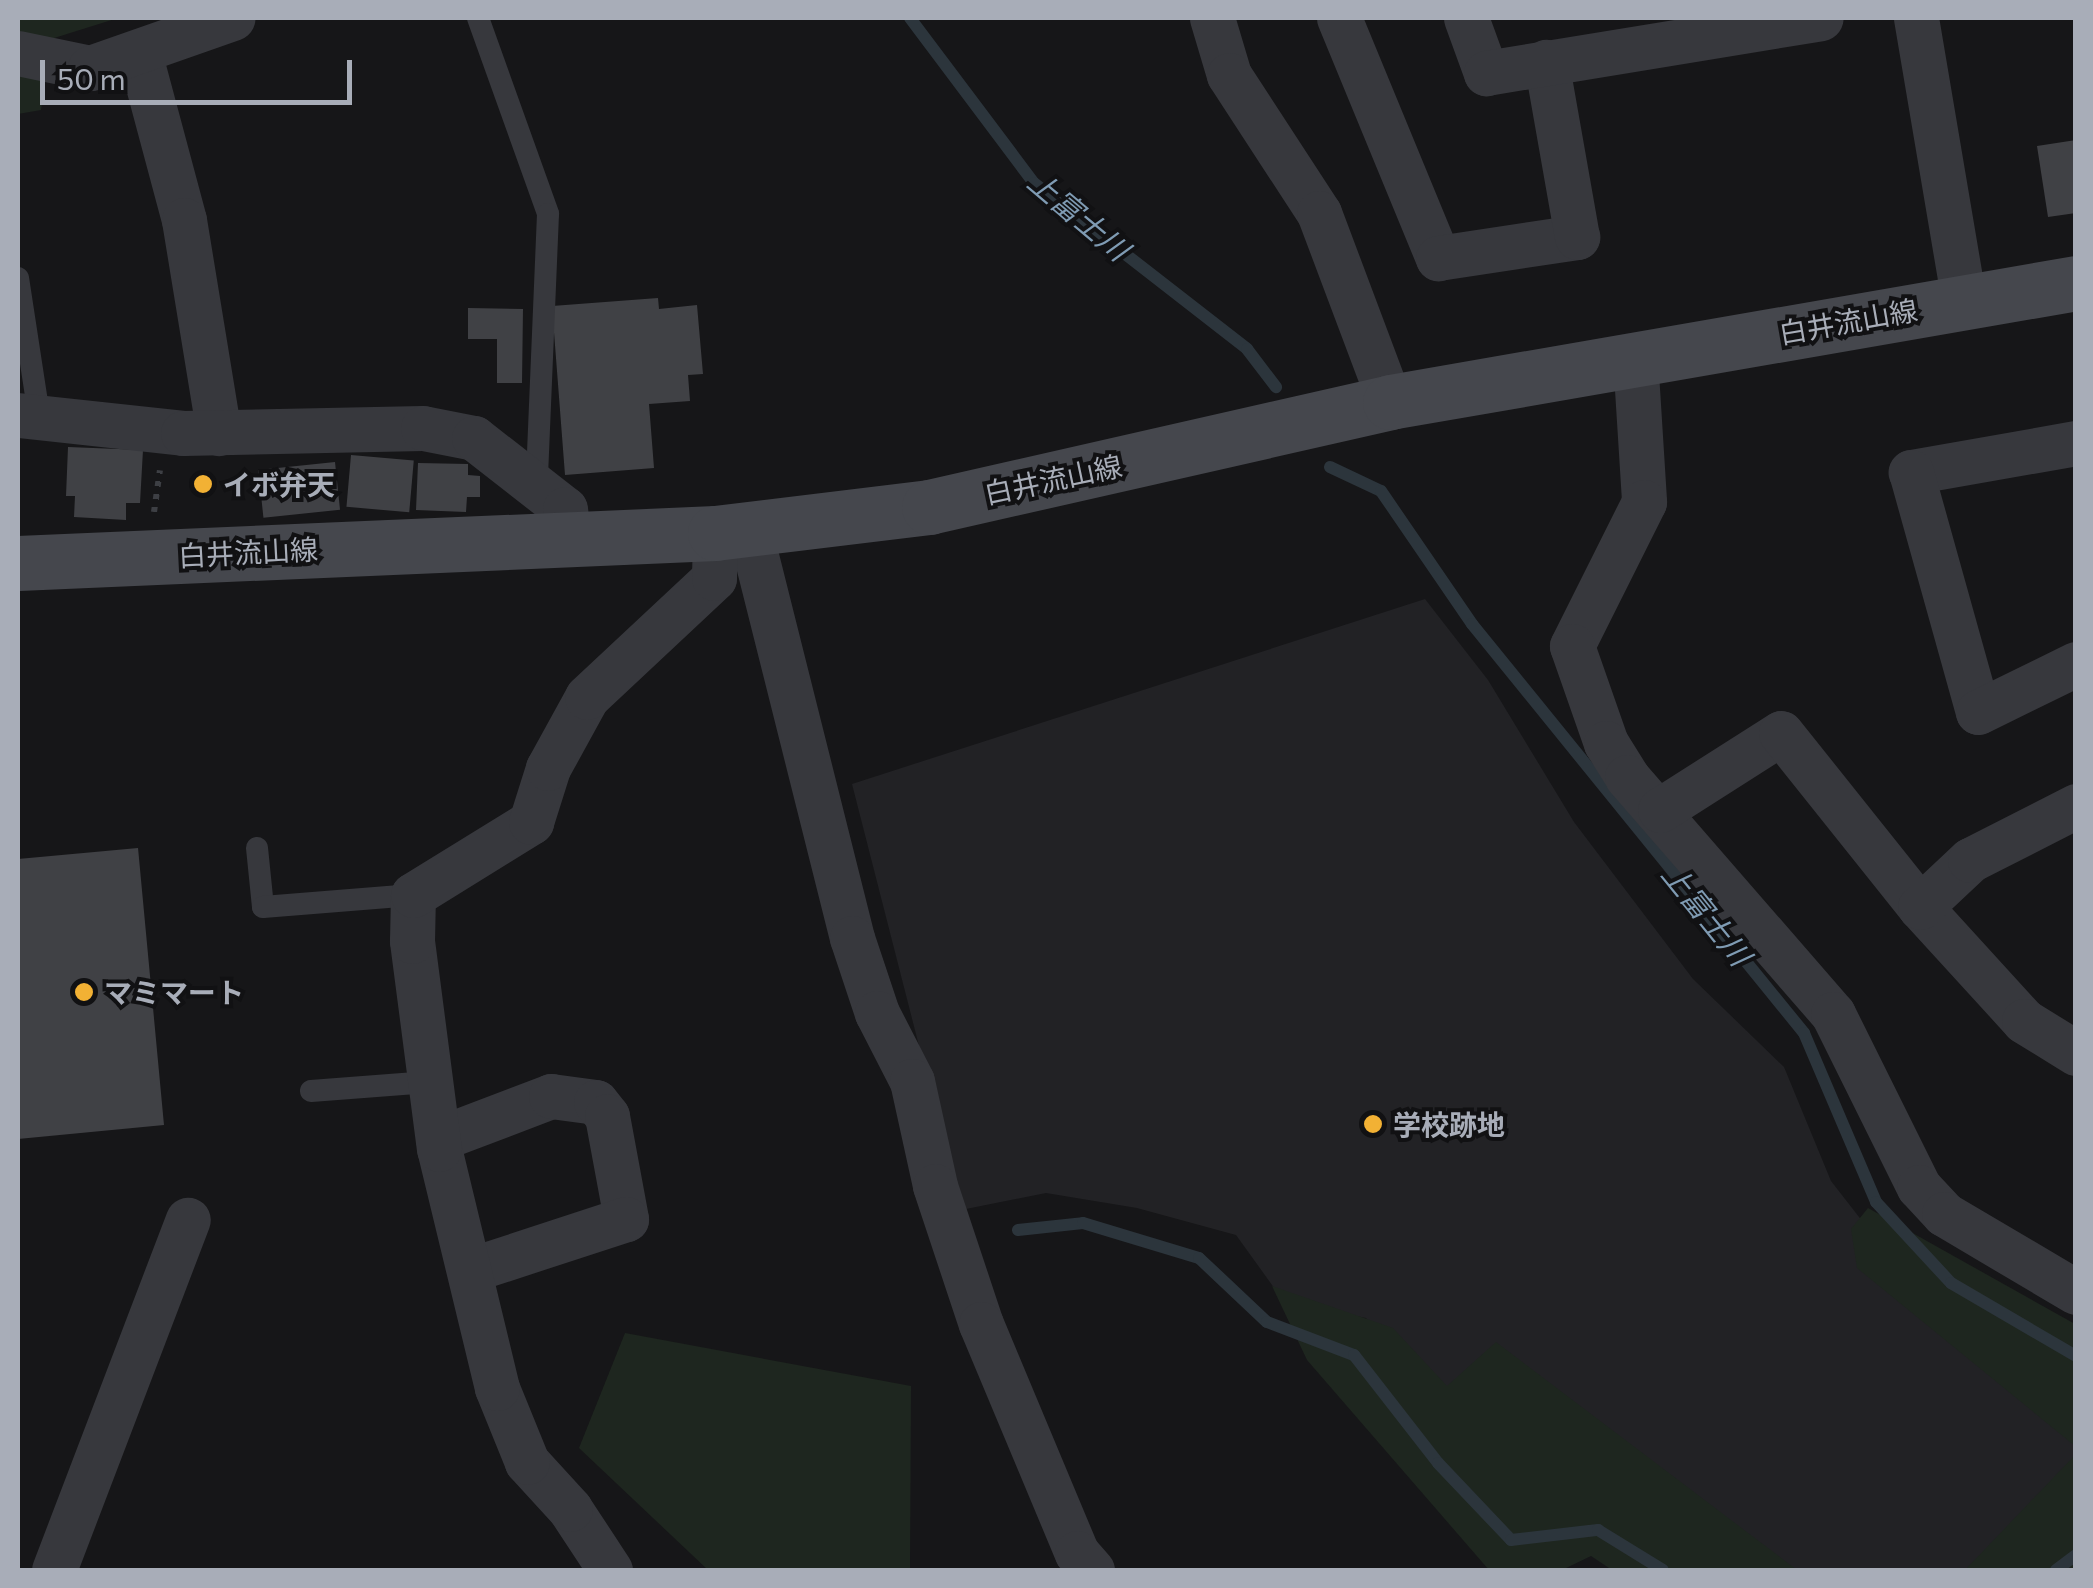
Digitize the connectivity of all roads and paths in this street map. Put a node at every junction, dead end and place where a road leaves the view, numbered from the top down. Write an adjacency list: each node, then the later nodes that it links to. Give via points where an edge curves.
1 (233, 18): 9 (street)
2 (478, 18): 20 (lane, via 548,214)
3 (1212, 18): 16 (street, via 1230,75 1319,213)
4 (1338, 18): 11 (street, via 1438,258 1577,237)
5 (1466, 18): 11 (street, via 1486,72)
6 (1821, 18): 8 (street)
7 (1916, 18): 14 (street)
8 (1732, 24): 11 (street)
9 (139, 52): 10 (street, via 90,68); 18 (street, via 184,220)
10 (18, 53)
11 (1546, 62)
12 (18, 278): 17 (lane)
13 (2076, 283): 14 (main road, 白井流山線)
14 (1964, 302): 15 (main road, 白井流山線)
15 (1635, 357): 16 (main road, 白井流山線); 26 (street, via 1644,502 1572,646 1606,743)
16 (1390, 402): 21 (main road, 白井流山線, via 929,507)
17 (28, 415): 18 (street)
18 (219, 434): 20 (street, via 423,428 474,438)
19 (2076, 444): 24 (street, via 1911,472 1978,712)
20 (537, 480): 22 (street, via 565,508)
21 (732, 530): 22 (main road, 白井流山線); 28 (street, via 714,578 588,697 548,768 531,822); 39 (street, via 852,938 877,1013 912,1081 935,1186 981,1324 1077,1553)
22 (568, 535): 23 (main road, 白井流山線)
23 (18, 563)
24 (2076, 664)
25 (2076, 806): 29 (street, via 1970,860)
26 (1660, 810): 29 (street, via 1782,734); 36 (street, via 1833,1014 1919,1187 1944,1214)
27 (257, 848): 28 (lane, via 263,907)
28 (413, 895): 31 (street)
29 (1920, 907): 30 (street, via 2024,1021)
30 (2076, 1053)
31 (430, 1082): 32 (lane); 33 (street)
32 (311, 1092)
33 (438, 1139): 35 (street); 35 (street, via 552,1096 596,1102 607,1116 626,1219)
34 (188, 1220): 37 (street)
35 (470, 1270): 38 (street, via 508,1423 527,1462 570,1509)
36 (2076, 1292)
37 (54, 1570)
38 (610, 1570)
39 (1092, 1570)

